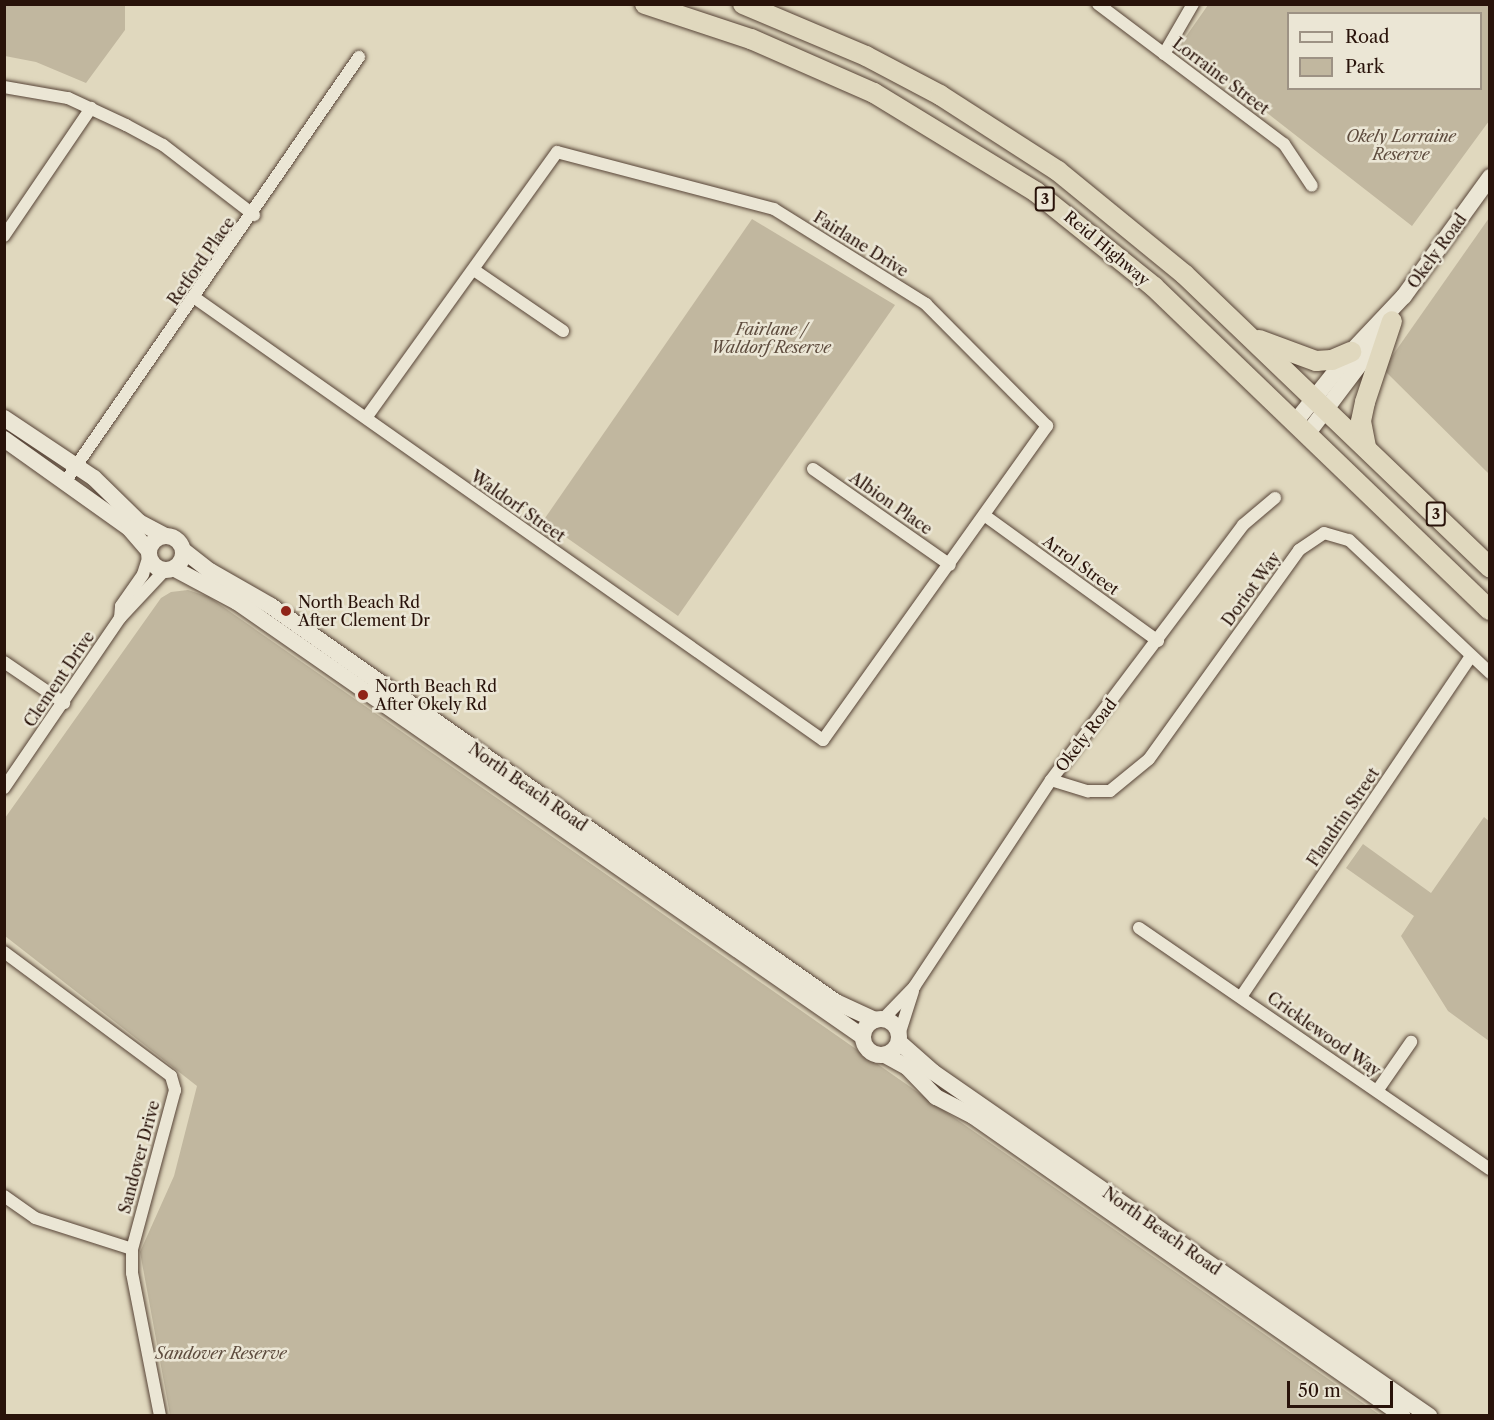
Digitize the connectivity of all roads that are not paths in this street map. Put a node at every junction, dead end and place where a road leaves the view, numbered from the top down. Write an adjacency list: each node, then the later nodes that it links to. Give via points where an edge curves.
1 (645, 4): 23 (highway, Reid Highway / 3, via 751,39 839,76 1004,170 1128,264)
2 (743, 4): 18 (highway, Reid Highway / 3, via 866,56 1014,140 1131,228)
3 (1098, 4): 5 (street, Lorraine Street)
4 (1193, 4): 5 (street)
5 (1164, 54): 10 (street, Lorraine Street, via 1284,144)
6 (359, 57): 11 (street, Retford Place)
7 (4, 87): 8 (street, via 69,98)
8 (91, 108): 11 (street, via 163,145); 12 (street)
9 (1490, 177): 14 (main road, Okely Road)
10 (1312, 186)
11 (254, 215): 15 (street, Retford Place)
12 (4, 236)
13 (474, 270): 17 (street); 22 (street, Fairlane Drive); 30 (street, Fairlane Drive, via 557,153 774,209 926,304 1047,426)
14 (1404, 296): 16 (main road, Okely Road); 19 (main road, Okely Road)
15 (195, 298): 22 (street, Waldorf Street); 26 (street, Retford Place)
16 (1392, 321): 20 (main road, Okely Road); 25 (highway, via 1361,421)
17 (562, 332)
18 (1251, 337): 19 (highway, via 1316,361 1332,360); 20 (highway, Reid Highway / 3)
19 (1351, 352): 20 (main road, Okely Road)
20 (1320, 403): 23 (main road, Okely Road); 25 (highway, Reid Highway / 3)
21 (4, 418): 26 (main road)
22 (366, 418): 44 (street, Waldorf Street)
23 (1302, 427): 37 (highway, Reid Highway / 3)
24 (4, 439): 28 (main road)
25 (1366, 447): 35 (highway, Reid Highway / 3)
26 (76, 465): 28 (street, Retford Place); 31 (main road, via 117,497 139,522)
27 (813, 469): 34 (street, Albion Place)
28 (65, 482): 33 (main road, via 129,528)
29 (1275, 498): 39 (street, Okely Road, via 1243,525)
30 (984, 515): 34 (street, Fairlane Drive); 39 (street, Arrol Street)
31 (165, 536): 32 (main road, via 175,538); 33 (main road, via 155,541)
32 (183, 550): 36 (main road, via 182,561); 51 (main road, North Beach Road, via 210,571 271,606 836,1002)
33 (149, 554): 36 (main road, via 154,566); 38 (street, Clement Drive, via 143,574 121,606)
34 (950, 565): 44 (street, Fairlane Drive)
35 (1490, 567)
36 (169, 570): 38 (street, Clement Drive); 52 (main road, North Beach Road, via 237,602)
37 (1490, 610)
38 (120, 618): 43 (street, Clement Drive)
39 (1158, 641): 45 (street, Okely Road)
40 (1472, 656): 42 (street, Doriot Way); 45 (street, Doriot Way, via 1349,540 1324,533 1299,550 1149,759 1110,791 1088,791); 50 (street, Flandrin Street)
41 (4, 662): 43 (street)
42 (1490, 673)
43 (64, 703): 46 (street, Clement Drive)
44 (823, 740)
45 (1051, 780): 49 (street, Okely Road)
46 (4, 788)
47 (1139, 928): 50 (street, Cricklewood Way)
48 (4, 952): 59 (street, Sandover Drive, via 171,1076 175,1090)
49 (914, 987): 51 (street, Okely Road); 53 (street, Okely Road)
50 (1241, 997): 56 (street, Cricklewood Way)
51 (879, 1020): 52 (main road, via 866,1027); 53 (main road, via 894,1024)
52 (863, 1037): 55 (main road, via 870,1052)
53 (899, 1038): 55 (main road); 62 (main road, North Beach Road, via 933,1072)
54 (1411, 1042): 56 (street)
55 (885, 1055): 61 (main road, North Beach Road, via 907,1067 936,1097 973,1116)
56 (1377, 1091): 57 (street, Cricklewood Way)
57 (1490, 1168)
58 (4, 1196): 59 (street, via 35,1218)
59 (132, 1249): 60 (street, Sandover Drive, via 132,1273)
60 (160, 1416)
61 (1403, 1416)
62 (1429, 1416)

